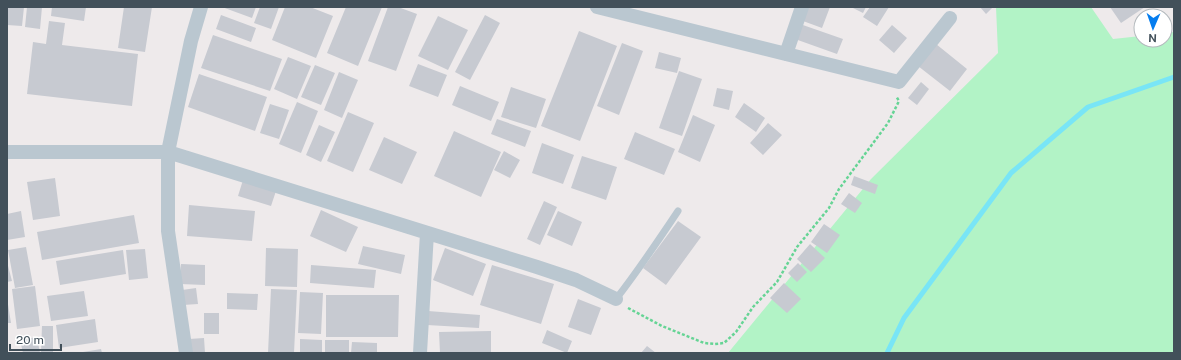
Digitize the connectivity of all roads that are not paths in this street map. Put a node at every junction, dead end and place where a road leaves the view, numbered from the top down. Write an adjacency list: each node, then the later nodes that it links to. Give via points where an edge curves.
1 (201, 7): 7 (street, via 191,41)
2 (597, 7): 5 (street)
3 (802, 7): 5 (street)
4 (950, 18): 5 (street, via 899,82)
5 (786, 54)
6 (7, 152): 7 (street)
7 (168, 152): 9 (street); 11 (street, via 168,231)
8 (678, 211): 10 (lane)
9 (427, 233): 10 (street, via 576,280); 12 (street)
10 (616, 299)
11 (186, 353)
12 (420, 353)

